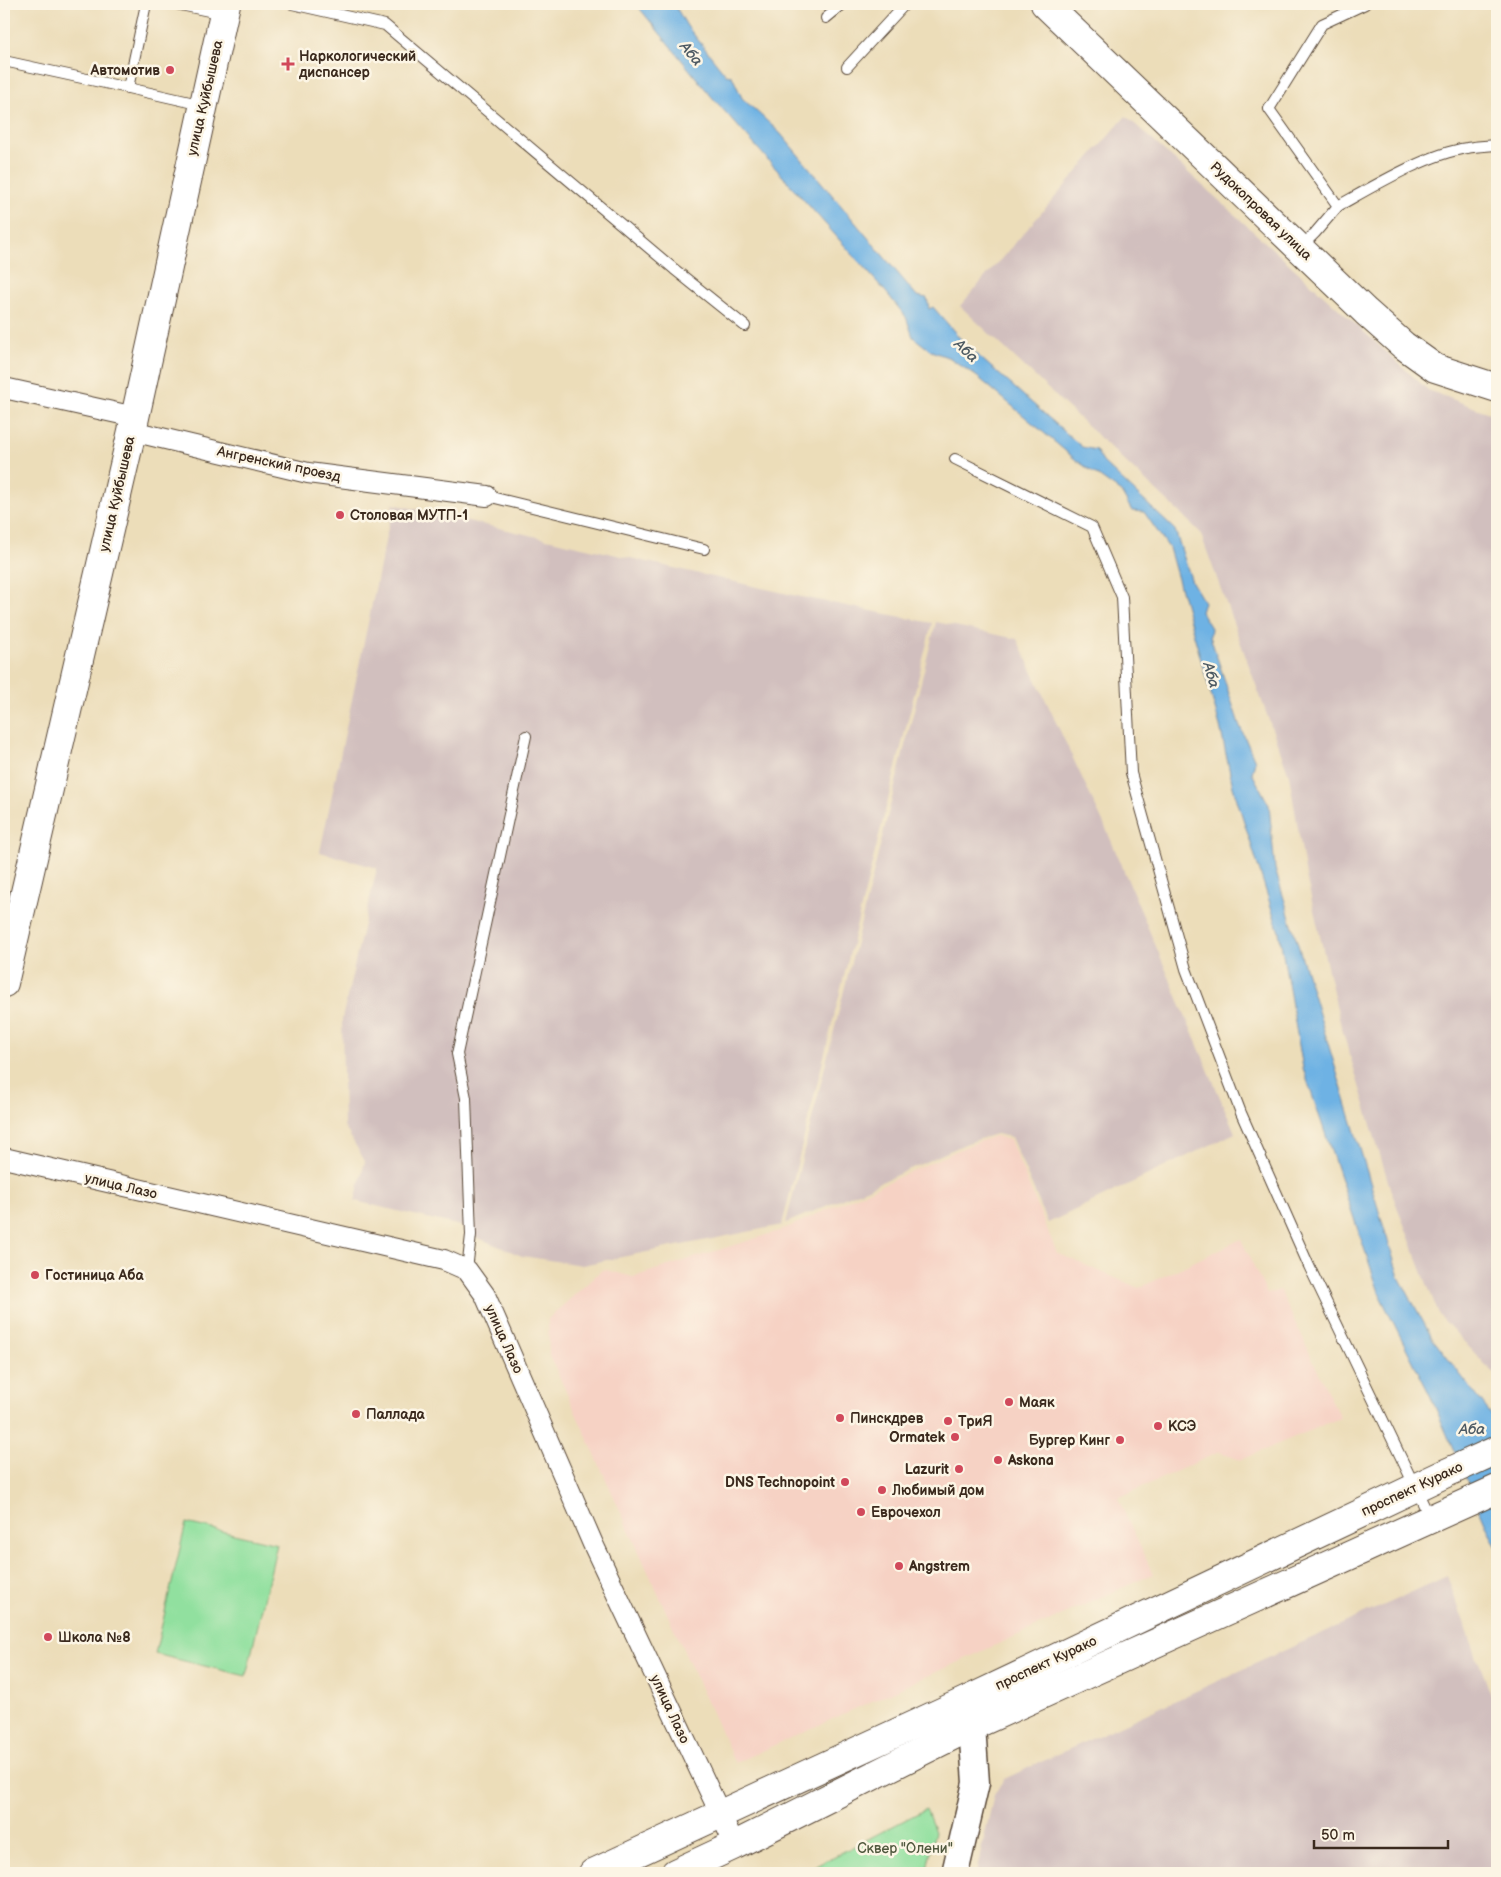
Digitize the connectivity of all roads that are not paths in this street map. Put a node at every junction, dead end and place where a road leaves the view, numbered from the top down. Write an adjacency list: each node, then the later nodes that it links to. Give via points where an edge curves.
1 (146, 4): 12 (lane)
2 (176, 4): 8 (lane)
3 (292, 4): 17 (lane, via 385,26)
4 (843, 4): 9 (lane)
5 (905, 4): 11 (lane)
6 (1366, 4): 15 (lane, via 1322,24 1269,109)
7 (1053, 6): 16 (main road, Рудокопровая улица)
8 (225, 9): 13 (main road, улица Куйбышева)
9 (826, 18)
10 (4, 61): 12 (lane)
11 (847, 67)
12 (128, 88): 13 (lane)
13 (204, 105): 20 (main road, улица Куйбышева)
14 (1497, 145): 15 (lane, via 1466,148 1436,156)
15 (1338, 206): 16 (lane)
16 (1300, 248): 19 (main road, Рудокопровая улица, via 1403,345 1435,368)
17 (746, 326)
18 (4, 388): 20 (street, Ангренский проезд)
19 (1497, 388)
20 (133, 424): 22 (street, Ангренский проезд, via 308,473); 25 (main road, улица Куйбышева)
21 (955, 459): 29 (lane, via 1092,528 1096,536 1122,597 1131,774 1186,969 1241,1112 1315,1277)
22 (487, 496): 23 (lane)
23 (704, 549)
24 (526, 736): 27 (lane, via 457,1054 466,1098 471,1235)
25 (4, 983)
26 (4, 1158): 27 (street, улица Лазо, via 444,1260)
27 (468, 1270): 33 (street, улица Лазо, via 485,1295 593,1544)
28 (1497, 1450): 29 (main road, проспект Курако)
29 (1416, 1487): 31 (lane); 32 (main road, проспект Курако)
30 (1497, 1489): 31 (main road, проспект Курако)
31 (1431, 1518): 32 (main road, проспект Курако)
32 (966, 1715): 33 (main road, проспект Курако); 34 (main road, проспект Курако); 37 (street, via 976,1783)
33 (720, 1815): 34 (street, улица Лазо); 35 (main road, проспект Курако)
34 (735, 1845): 36 (main road, проспект Курако)
35 (593, 1873)
36 (675, 1873)
37 (955, 1873)

